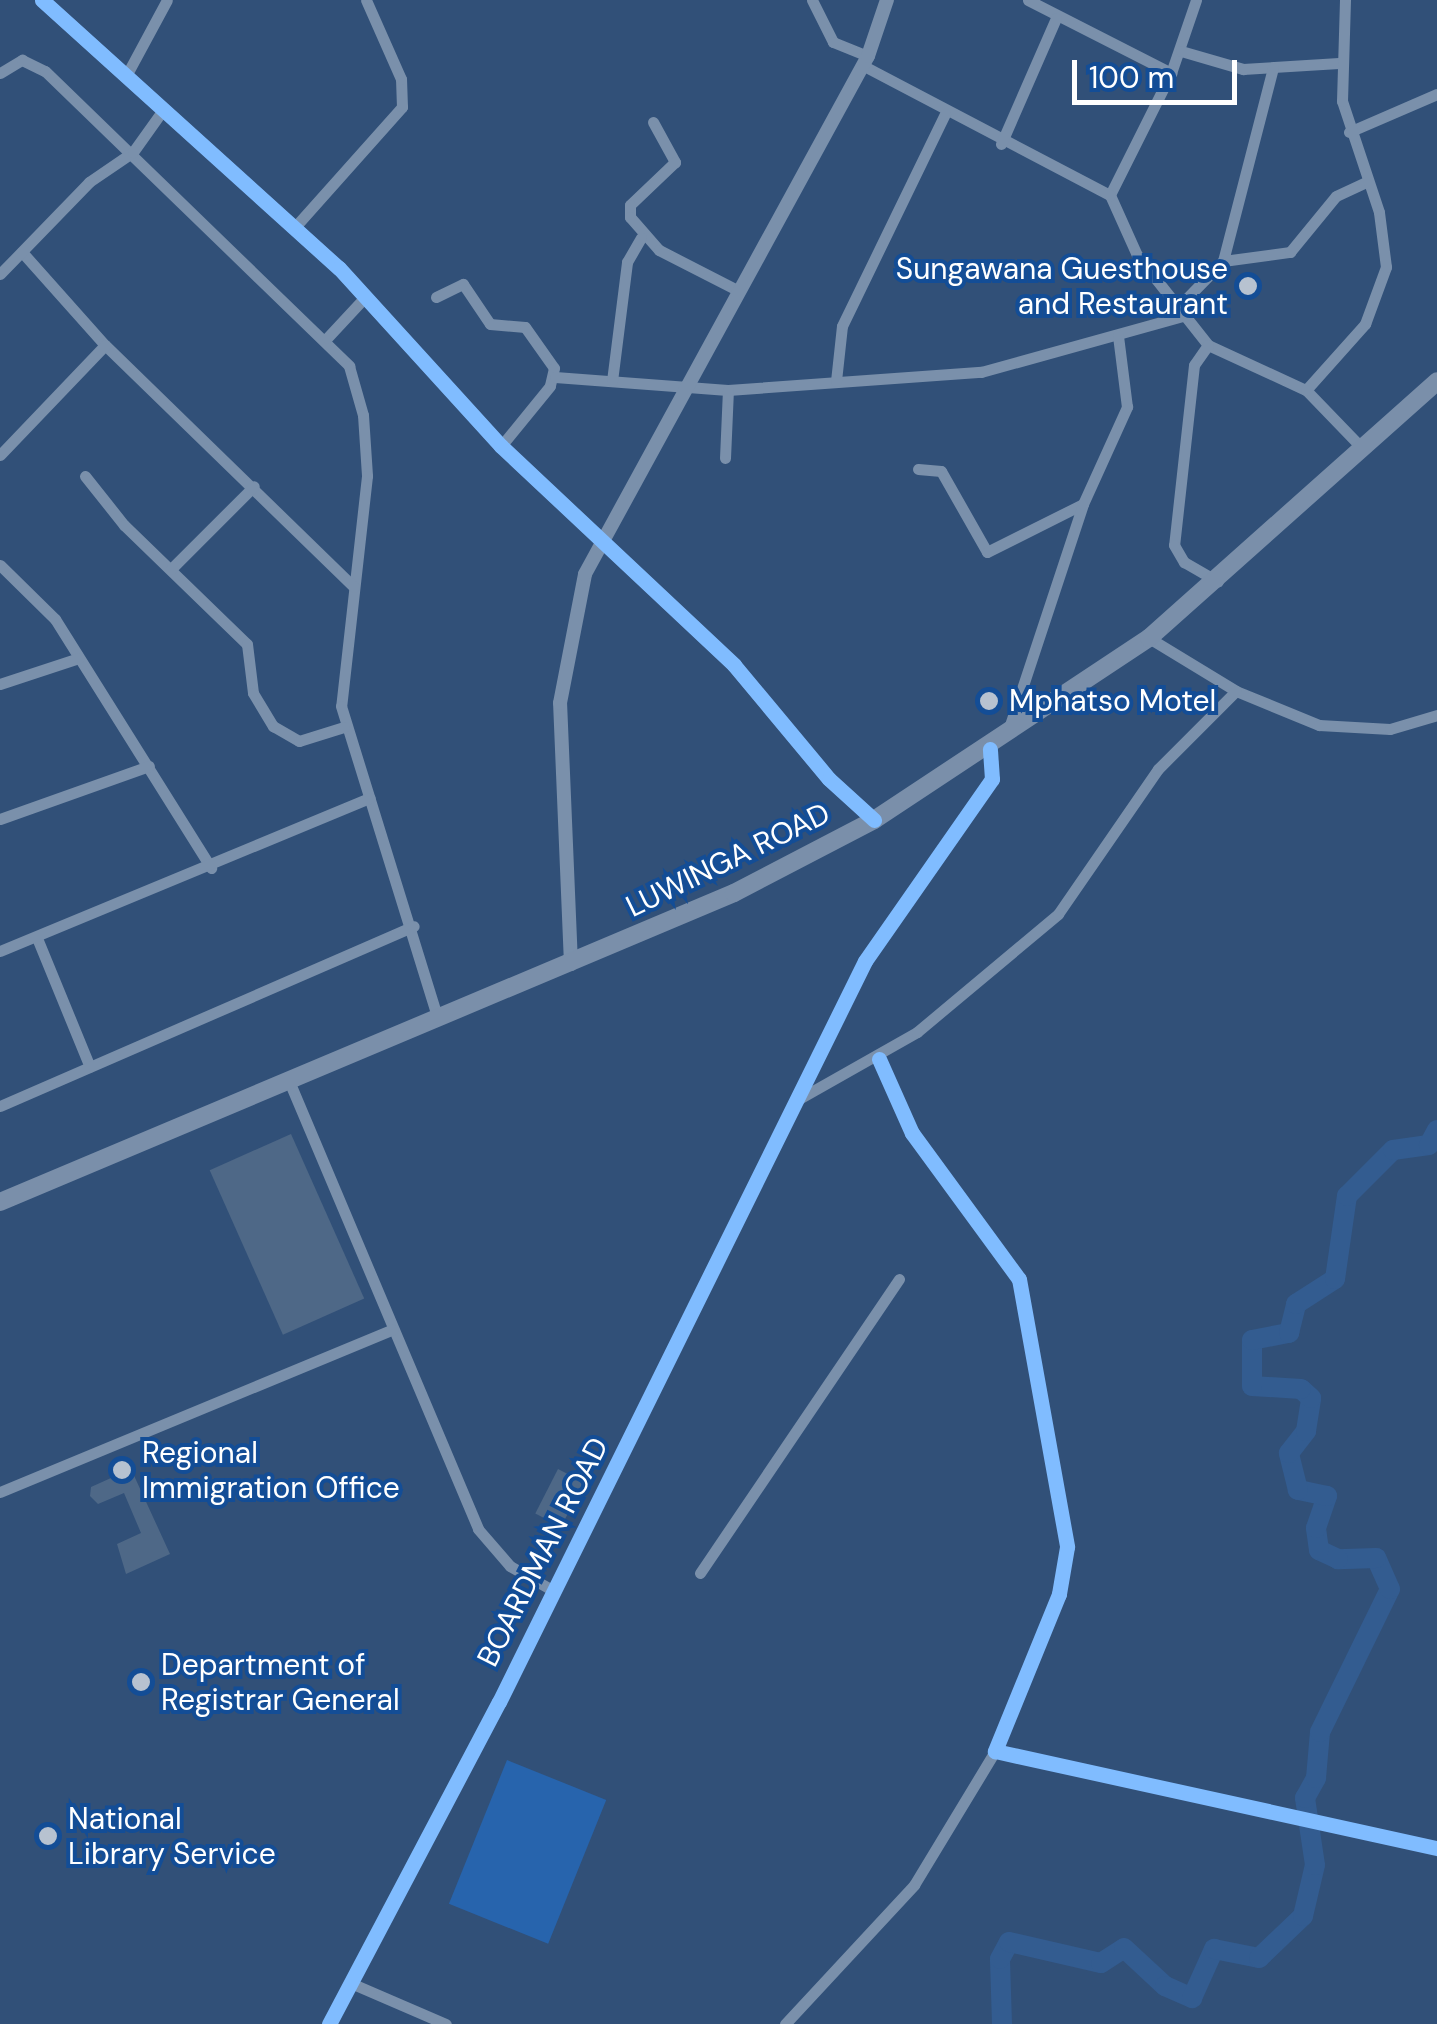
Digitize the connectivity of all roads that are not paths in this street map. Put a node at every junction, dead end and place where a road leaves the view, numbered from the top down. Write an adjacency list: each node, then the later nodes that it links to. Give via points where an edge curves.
1 (42, 0): 16 (street)
2 (167, 0): 16 (street)
3 (366, 0): 26 (street, via 401,79 402,107)
4 (812, 0): 11 (street, via 833,42)
5 (888, 0): 11 (street)
6 (1028, 0): 9 (street)
7 (1196, 0): 10 (street)
8 (1345, 0): 12 (street)
9 (1056, 18): 15 (street); 22 (street)
10 (1181, 51): 13 (street, via 1228,66); 15 (street)
11 (865, 61): 19 (street); 31 (street)
12 (1339, 62): 13 (street); 21 (street)
13 (1272, 68): 29 (street)
14 (0, 74): 23 (street, via 12,62 34,63)
15 (1172, 74): 25 (street)
16 (126, 76): 18 (street)
17 (1437, 94): 21 (street)
18 (163, 110): 23 (street); 26 (street)
19 (945, 114): 22 (street); 41 (street, via 842,326)
20 (653, 122): 27 (street, via 675,162 630,205)
21 (1349, 132): 24 (street)
22 (1001, 144): 25 (street)
23 (133, 152): 28 (street, via 89,182); 36 (street)
24 (1368, 181): 29 (street, via 1336,196 1290,252); 45 (street, via 1386,248 1381,288 1354,340)
25 (1110, 194): 34 (street, via 1137,255)
26 (295, 226): 32 (street)
27 (641, 238): 31 (street); 40 (street, via 627,262)
28 (22, 252): 30 (street); 37 (street)
29 (1223, 261): 34 (street)
30 (0, 274)
31 (736, 290): 43 (street)
32 (366, 296): 36 (street); 46 (street)
33 (436, 296): 39 (street, via 462,284 490,324 525,327)
34 (1184, 310): 35 (street); 38 (street)
35 (1118, 336): 41 (street, via 981,372); 53 (street, BOARDMAN ROAD, via 1127,407)
36 (328, 338): 58 (street, via 349,366 363,414 365,524)
37 (105, 345): 48 (street); 52 (street)
38 (1208, 345): 45 (street); 57 (street, via 1194,365 1174,545 1184,562)
39 (554, 377): 40 (street); 46 (street)
40 (612, 381): 43 (street)
41 (836, 381): 44 (street)
42 (1437, 381): 47 (highway, LUWINGA ROAD)
43 (686, 390): 44 (street); 54 (street)
44 (728, 390): 49 (street)
45 (1306, 390): 47 (street)
46 (501, 446): 54 (street)
47 (1364, 450): 57 (highway, LUWINGA ROAD)
48 (0, 455)
49 (725, 458)
50 (918, 470): 53 (street, via 942,471 987,552)
51 (85, 476): 56 (street)
52 (254, 486): 56 (street); 58 (street)
53 (1083, 504): 65 (street, BOARDMAN ROAD)
54 (598, 540): 69 (street, via 734,665 828,779); 74 (street, via 562,678)
55 (0, 566): 60 (street, via 54,619)
56 (171, 570): 64 (street, via 247,644 253,693 280,733 298,741)
57 (1218, 582): 59 (highway, LUWINGA ROAD)
58 (354, 587): 64 (street, via 340,682)
59 (1149, 638): 62 (street); 65 (highway, LUWINGA ROAD)
60 (79, 658): 61 (street); 66 (street)
61 (0, 684)
62 (1236, 691): 63 (street, via 1319,726 1358,731); 76 (street, via 1158,768 1058,914)
63 (1437, 716)
64 (344, 727): 67 (street)
65 (998, 744): 69 (highway, LUWINGA ROAD); 79 (street, BOARDMAN ROAD, via 992,778 866,961)
66 (149, 766): 68 (street); 70 (street)
67 (370, 798): 70 (street); 71 (street)
68 (0, 820)
69 (874, 820): 74 (highway, LUWINGA ROAD, via 734,893)
70 (211, 868): 72 (street)
71 (414, 926): 75 (street); 77 (street)
72 (36, 938): 73 (street); 77 (street)
73 (0, 952)
74 (571, 964): 75 (highway, LUWINGA ROAD)
75 (438, 1019): 78 (highway, LUWINGA ROAD)
76 (878, 1058): 79 (street); 87 (street, via 912,1133 1019,1279 1067,1546 1060,1594)
77 (90, 1067): 80 (street)
78 (289, 1081): 81 (highway, LUWINGA ROAD); 83 (street)
79 (797, 1100): 86 (street, BOARDMAN ROAD)
80 (0, 1106)
81 (0, 1202)
82 (899, 1279): 85 (street)
83 (392, 1329): 84 (street); 86 (street, via 478,1529 510,1566)
84 (0, 1492)
85 (700, 1573)
86 (552, 1590): 89 (street, BOARDMAN ROAD)
87 (995, 1750): 88 (street); 92 (street, via 914,1885)
88 (1437, 1848)
89 (353, 1984): 90 (street, BOARDMAN ROAD); 91 (street)
90 (329, 2024)
91 (446, 2024)
92 (784, 2024)

